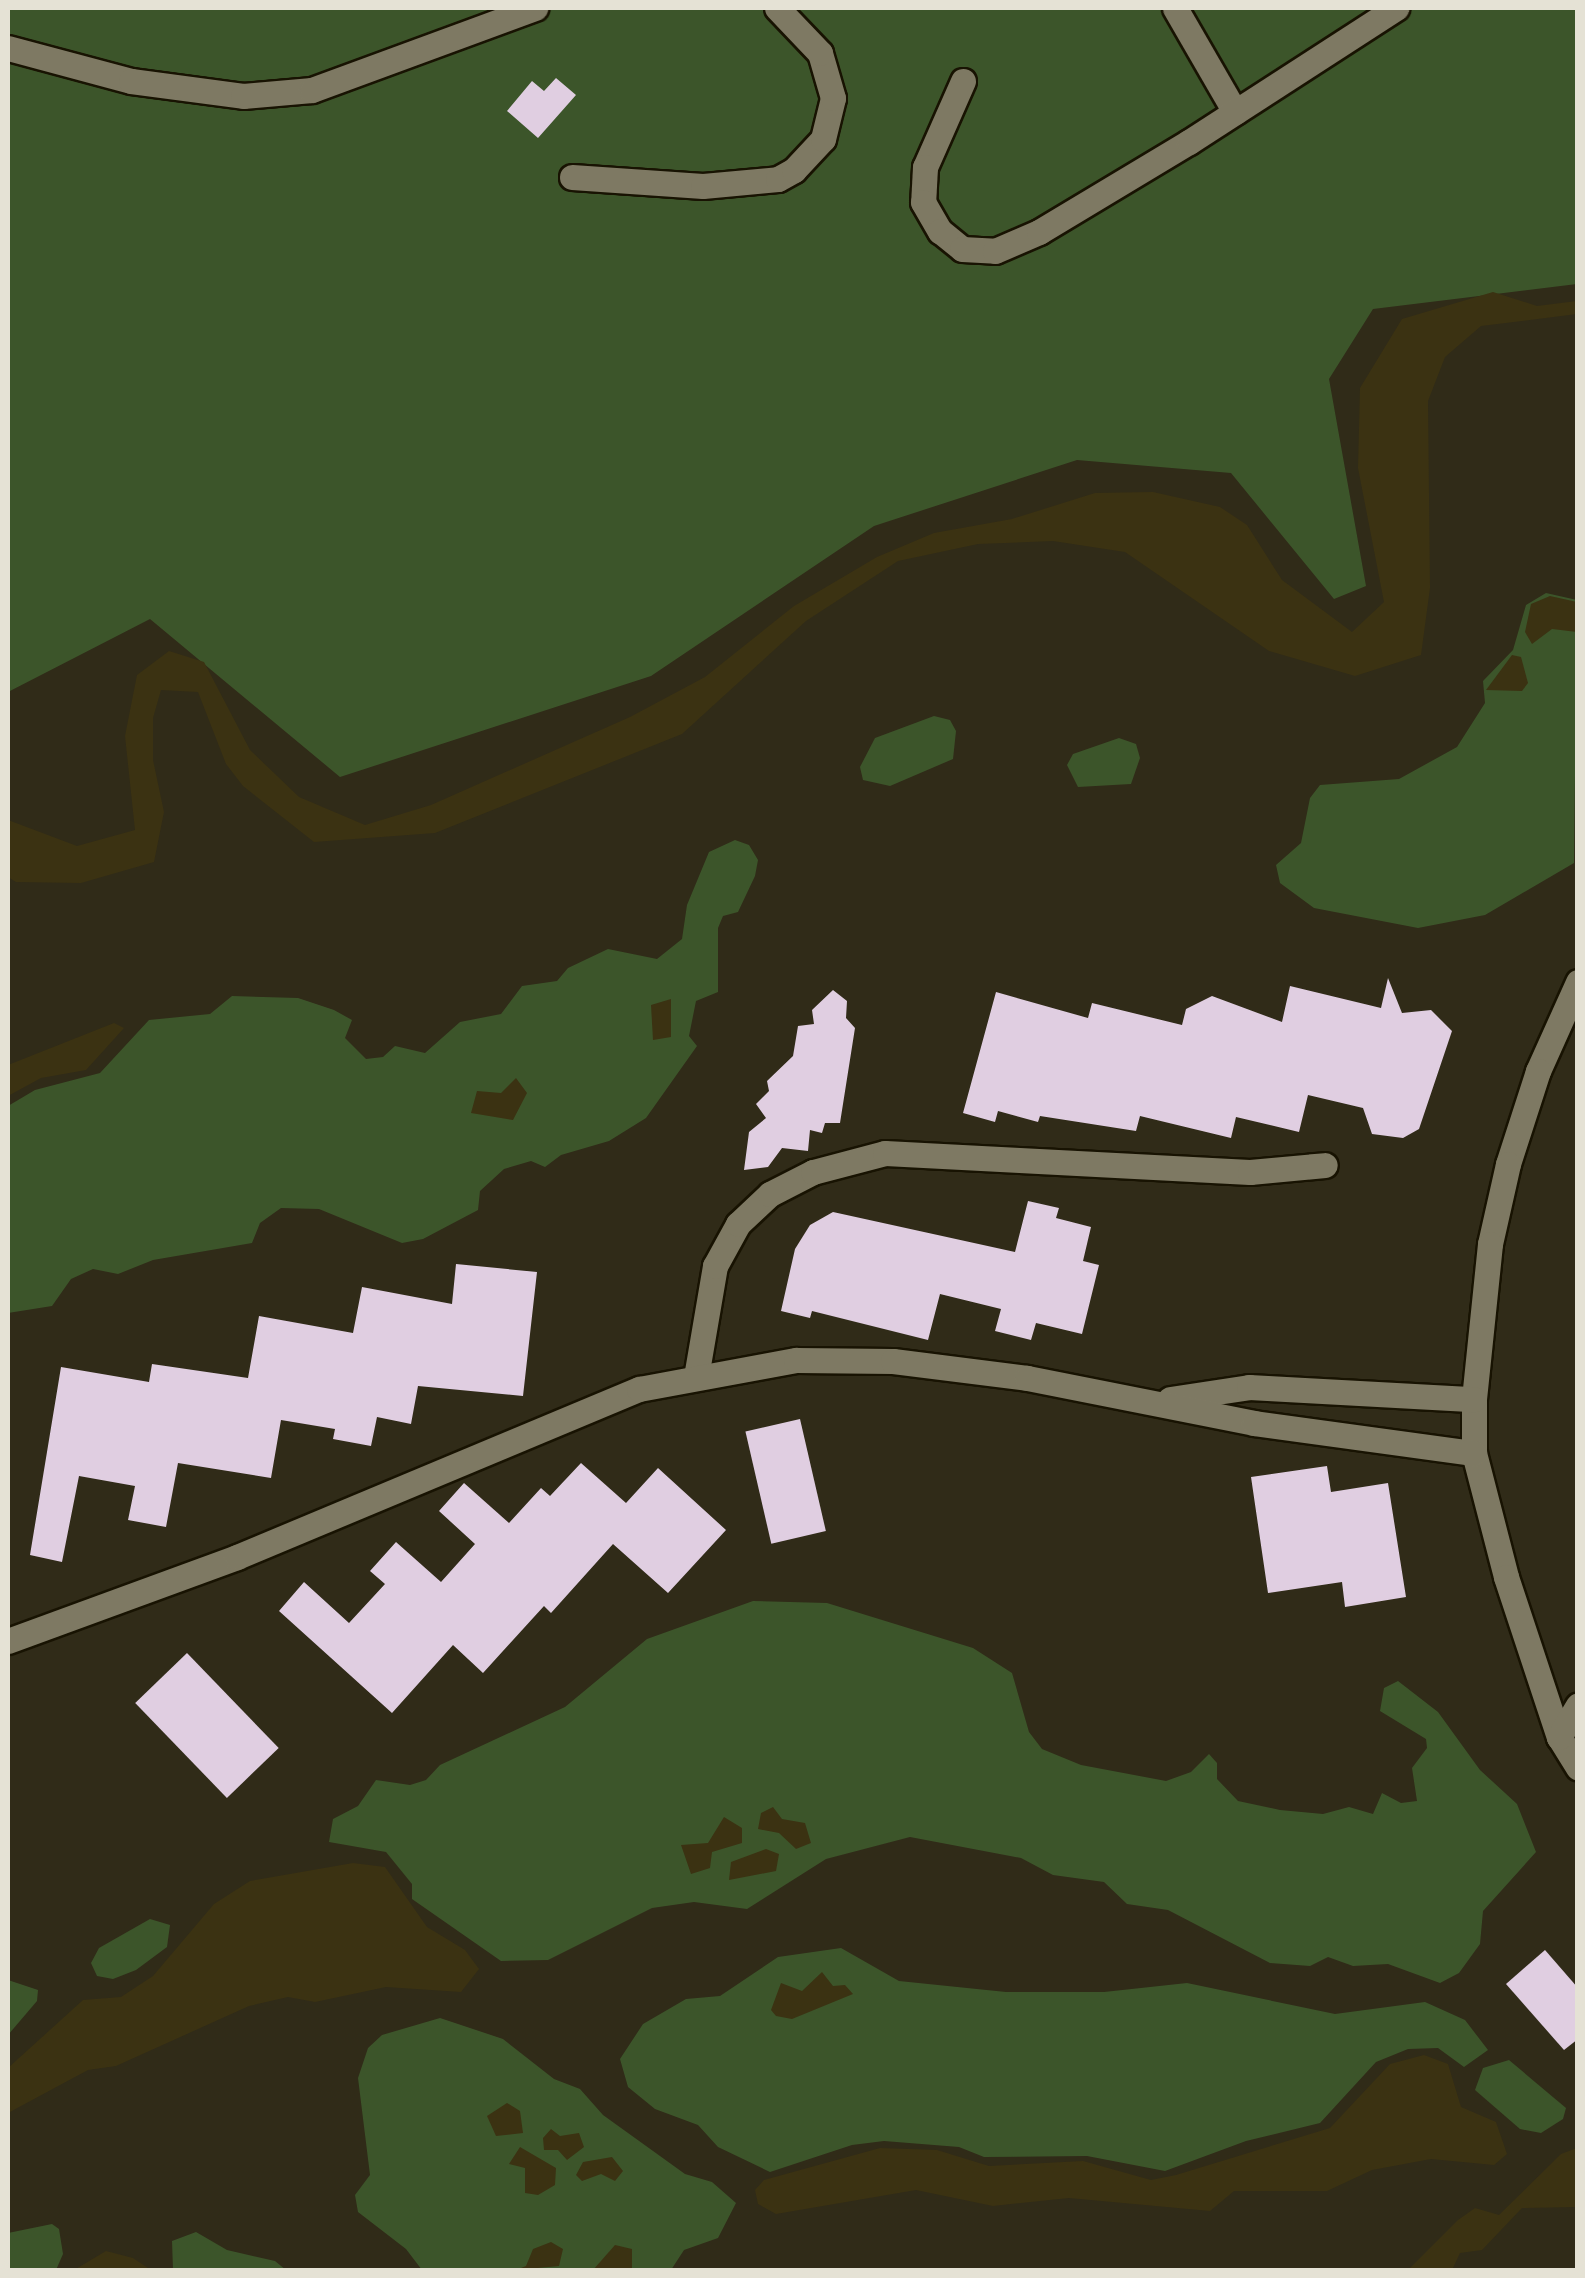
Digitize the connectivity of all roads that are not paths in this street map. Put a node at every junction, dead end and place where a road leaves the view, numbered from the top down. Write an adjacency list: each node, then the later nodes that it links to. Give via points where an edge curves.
1 (535, 8): 5 (street, via 312,90 242,96 132,81)
2 (777, 8): 8 (street, via 804,30 830,80 831,118 802,163 778,179 743,184 659,187)
3 (1175, 8): 7 (street)
4 (1396, 8): 7 (street)
5 (8, 48)
6 (963, 80): 7 (street, via 925,167 923,202 940,231 962,249 995,251 1039,232)
7 (1235, 112)
8 (572, 177)
9 (1578, 982): 12 (street, via 1538,1071 1508,1164 1490,1244)
10 (1326, 1165): 11 (street, via 1250,1172 885,1153 813,1172 770,1194 738,1224 715,1266)
11 (696, 1377): 13 (street, via 796,1360 893,1362); 15 (street, via 639,1390 237,1557)
12 (1474, 1399): 13 (street, via 1249,1387); 14 (street)
13 (1150, 1402): 14 (street)
14 (1474, 1452): 17 (street, via 1506,1577)
15 (8, 1642)
16 (1578, 1706): 17 (street)
17 (1559, 1736): 18 (street)
18 (1578, 1767)

